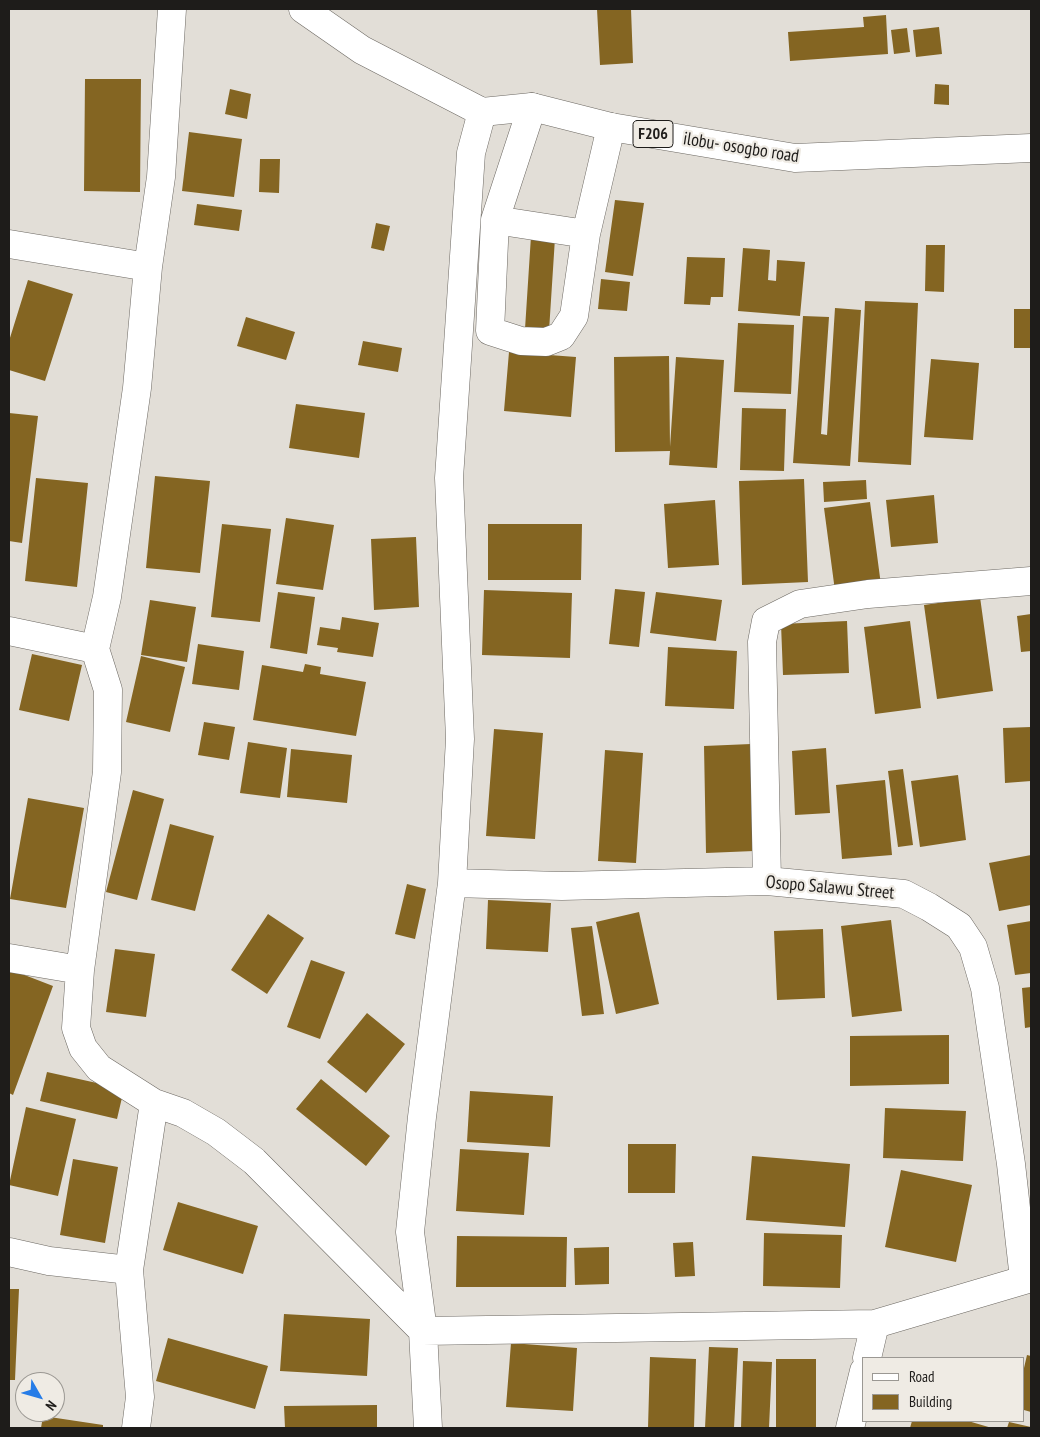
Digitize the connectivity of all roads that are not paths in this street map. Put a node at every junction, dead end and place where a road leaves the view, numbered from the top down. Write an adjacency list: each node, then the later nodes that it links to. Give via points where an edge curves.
1 (172, 9): 10 (street, via 161,177)
2 (303, 9): 4 (street, via 362,50)
3 (532, 107): 4 (street, ilobu- osogbo road / F206); 5 (street, ilobu- osogbo road / F206); 7 (street)
4 (482, 112): 15 (street, via 471,153 449,478 460,739)
5 (611, 127): 6 (street, ilobu- osogbo road / F206, via 795,158); 8 (street)
6 (1031, 148)
7 (495, 220): 8 (street); 8 (street, via 490,331 521,341 546,342 561,336 574,316)
8 (586, 234)
9 (9, 244): 10 (street)
10 (148, 267): 13 (street, via 137,388 108,597)
11 (1031, 581): 14 (street, via 868,594 800,604 766,621 762,642)
12 (9, 631): 13 (street)
13 (95, 650): 17 (street, via 108,690 107,772)
14 (767, 881): 15 (street, Osopo Salawu Street, via 562,886); 21 (street, Osopo Salawu Street, via 904,894 959,926 973,946 985,988)
15 (452, 883): 23 (street, via 410,1232)
16 (9, 958): 17 (street)
17 (80, 970): 18 (street, via 76,1028 83,1048 99,1068)
18 (154, 1104): 20 (street); 23 (street, via 183,1112 254,1161)
19 (9, 1252): 20 (street, via 49,1262)
20 (129, 1270): 26 (street, via 140,1397)
21 (1028, 1278): 22 (street)
22 (875, 1324): 23 (street); 24 (street)
23 (423, 1331): 27 (street)
24 (867, 1357)
25 (862, 1379): 28 (street)
26 (136, 1428)
27 (428, 1428)
28 (850, 1428)

